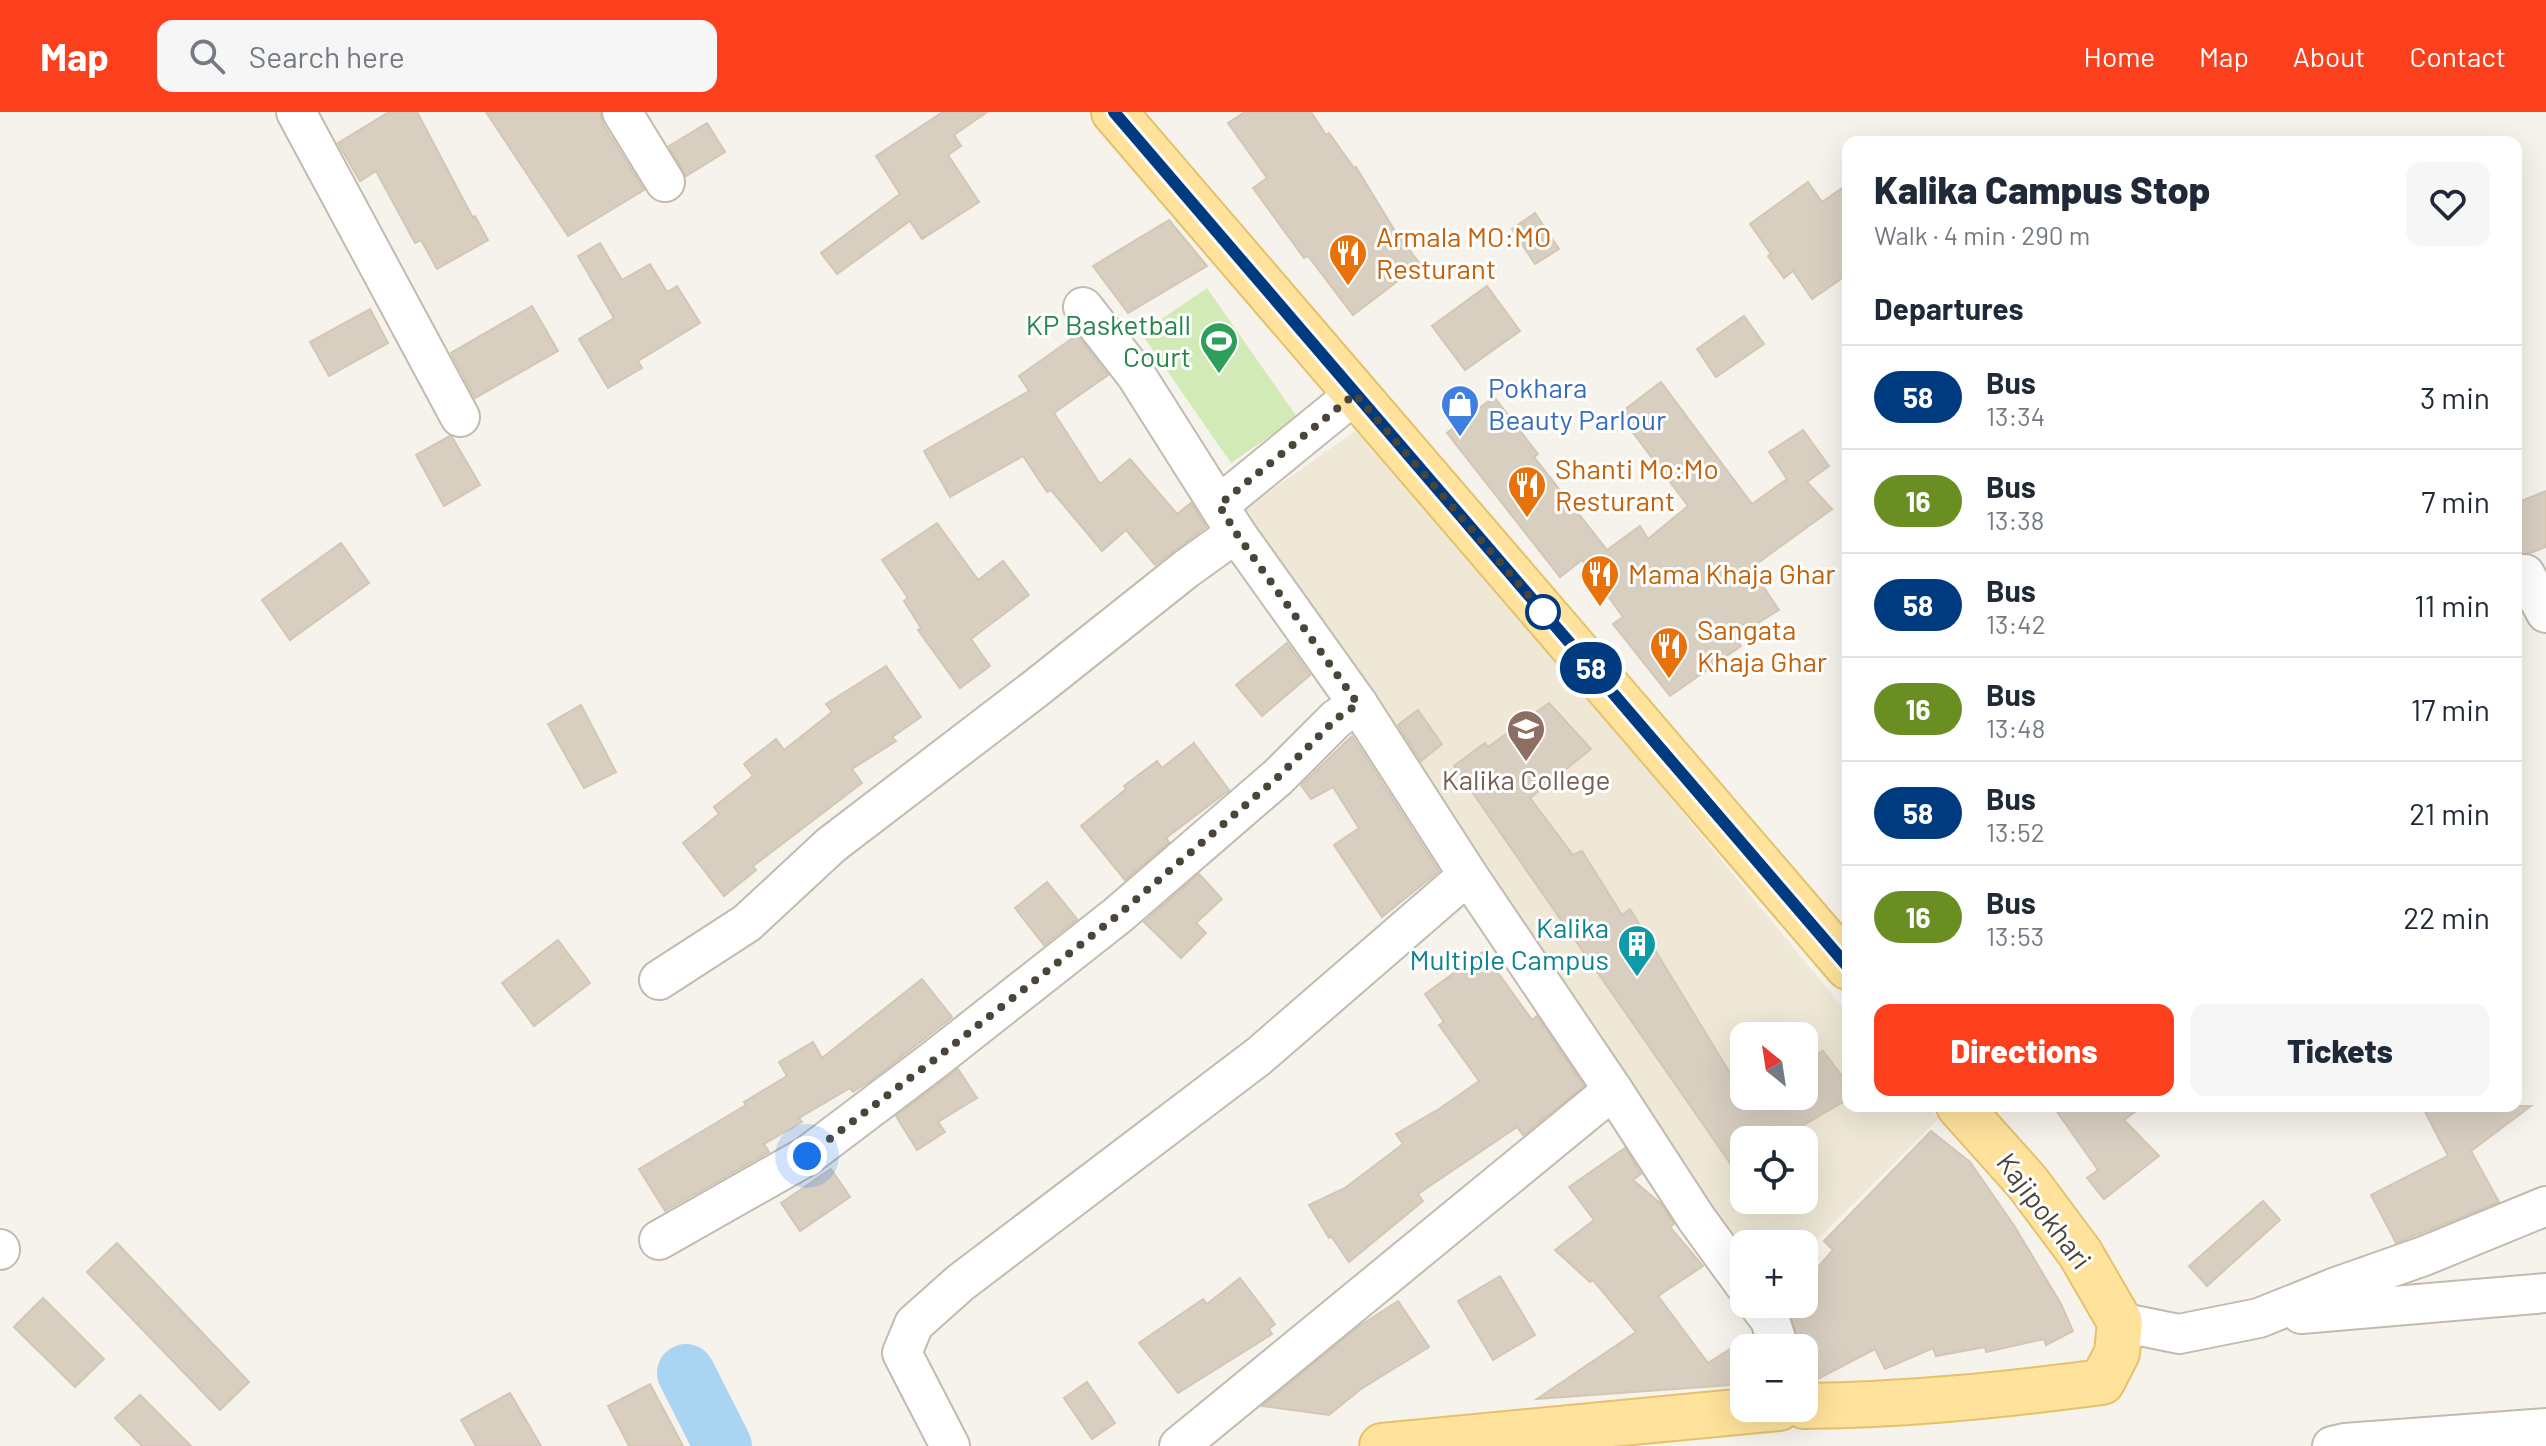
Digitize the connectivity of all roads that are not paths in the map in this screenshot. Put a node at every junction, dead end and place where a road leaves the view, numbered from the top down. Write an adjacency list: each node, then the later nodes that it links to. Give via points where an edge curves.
1 (296, 112): 7 (street)
2 (622, 112): 4 (street)
3 (1114, 112): 6 (main road)
4 (665, 182)
5 (1083, 307): 8 (street, via 1136,375)
6 (1355, 394): 8 (street); 13 (main road)
7 (460, 417)
8 (1227, 519): 11 (street); 14 (street, via 1186,569 831,845 747,923)
9 (2529, 573): 10 (street)
10 (2546, 613)
11 (1358, 704): 12 (street); 18 (street, via 1118,915 934,1060 807,1156)
12 (1468, 875): 15 (street); 26 (street, via 1259,1056 960,1283 914,1324 902,1353)
13 (1842, 960)
14 (659, 980)
15 (1613, 1090): 19 (street); 27 (street)
16 (1964, 1112): 22 (main road, Kajipokhari, via 2027,1182 2080,1253)
17 (2546, 1206): 21 (street)
18 (659, 1240)
19 (1730, 1265)
20 (2546, 1293): 21 (street)
21 (2259, 1318): 22 (street, via 2179,1334)
22 (2120, 1322): 23 (main road, via 2117,1353 2102,1382 1979,1398)
23 (1818, 1406)
24 (1730, 1413): 28 (main road)
25 (2546, 1428): 29 (street)
26 (950, 1446)
27 (1179, 1446)
28 (1382, 1446)
29 (2332, 1446)

